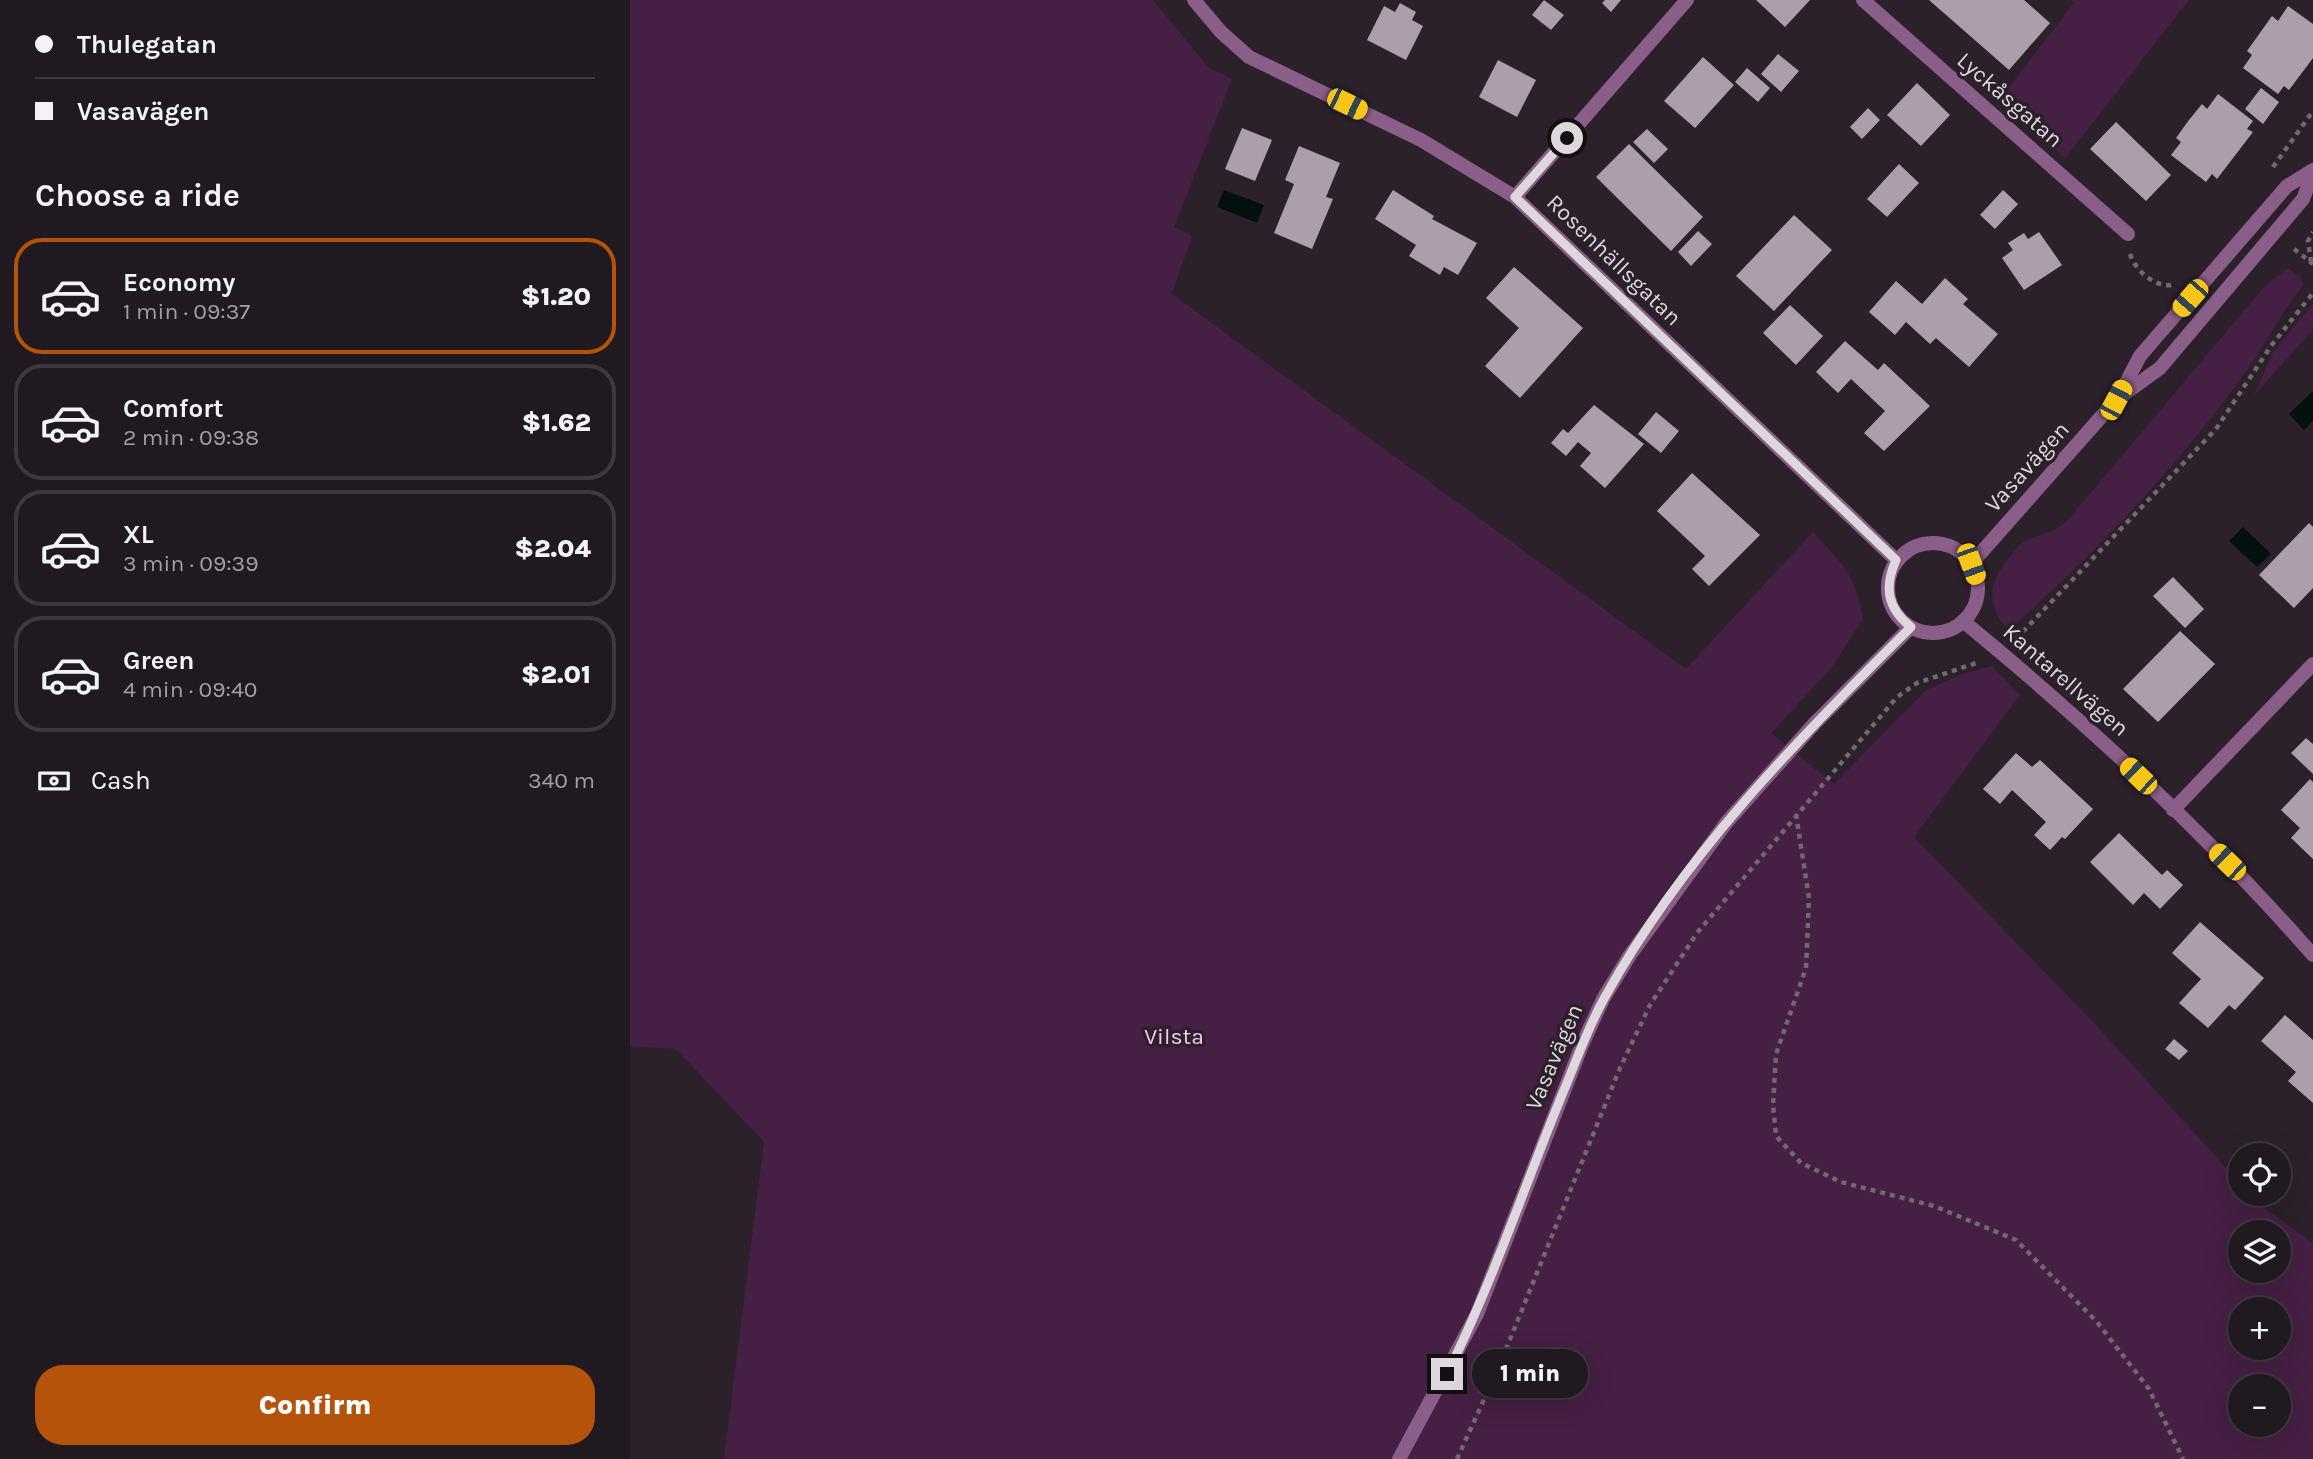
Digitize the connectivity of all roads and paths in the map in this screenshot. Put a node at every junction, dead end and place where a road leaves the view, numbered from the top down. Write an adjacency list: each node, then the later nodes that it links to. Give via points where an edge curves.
1 (1194, 0): 7 (street, Rosenhällsgatan, via 1249,57 1421,140)
2 (1687, 0): 7 (street)
3 (1863, 0): 9 (street, Lyckåsgatan)
4 (2313, 111): 6 (path)
5 (2313, 171): 14 (street, Vasavägen, via 2287,186 2140,356); 14 (street, Vasavägen, via 2303,199 2160,368)
6 (2268, 174)
7 (1515, 197): 15 (street, Rosenhällsgatan)
8 (2313, 232): 11 (path, via 2308,241)
9 (2128, 234): 12 (path, via 2133,239 2134,264 2155,283)
10 (2294, 249): 11 (path)
11 (2312, 263)
12 (2176, 283)
13 (2313, 293): 19 (path, via 2270,346 2216,429)
14 (2116, 400): 16 (street, Vasavägen)
15 (1896, 560): 16 (street, via 1917,545 1934,542 1959,551); 18 (street, via 1888,594 1894,611)
16 (1971, 564): 17 (street, via 1976,598)
17 (1963, 621): 18 (street, via 1940,632); 19 (street, Kantarellvägen)
18 (1911, 627): 24 (street, Vasavägen, via 1815,723 1726,823 1630,955 1603,999 1583,1045 1477,1314)
19 (2000, 651): 21 (street, Kantarellvägen, via 2067,707); 22 (path, via 1906,690)
20 (2313, 664): 21 (street)
21 (2173, 810): 23 (street, Kantarellvägen, via 2262,897)
22 (1796, 813): 25 (path, via 1697,933 1650,1005); 26 (path, via 1809,898 1806,968 1776,1054 1776,1136 1801,1163 1840,1182 1934,1206 2016,1240 2097,1322 2150,1389)
23 (2313, 955)
24 (1399, 1459)
25 (1457, 1459)
26 (2183, 1459)

